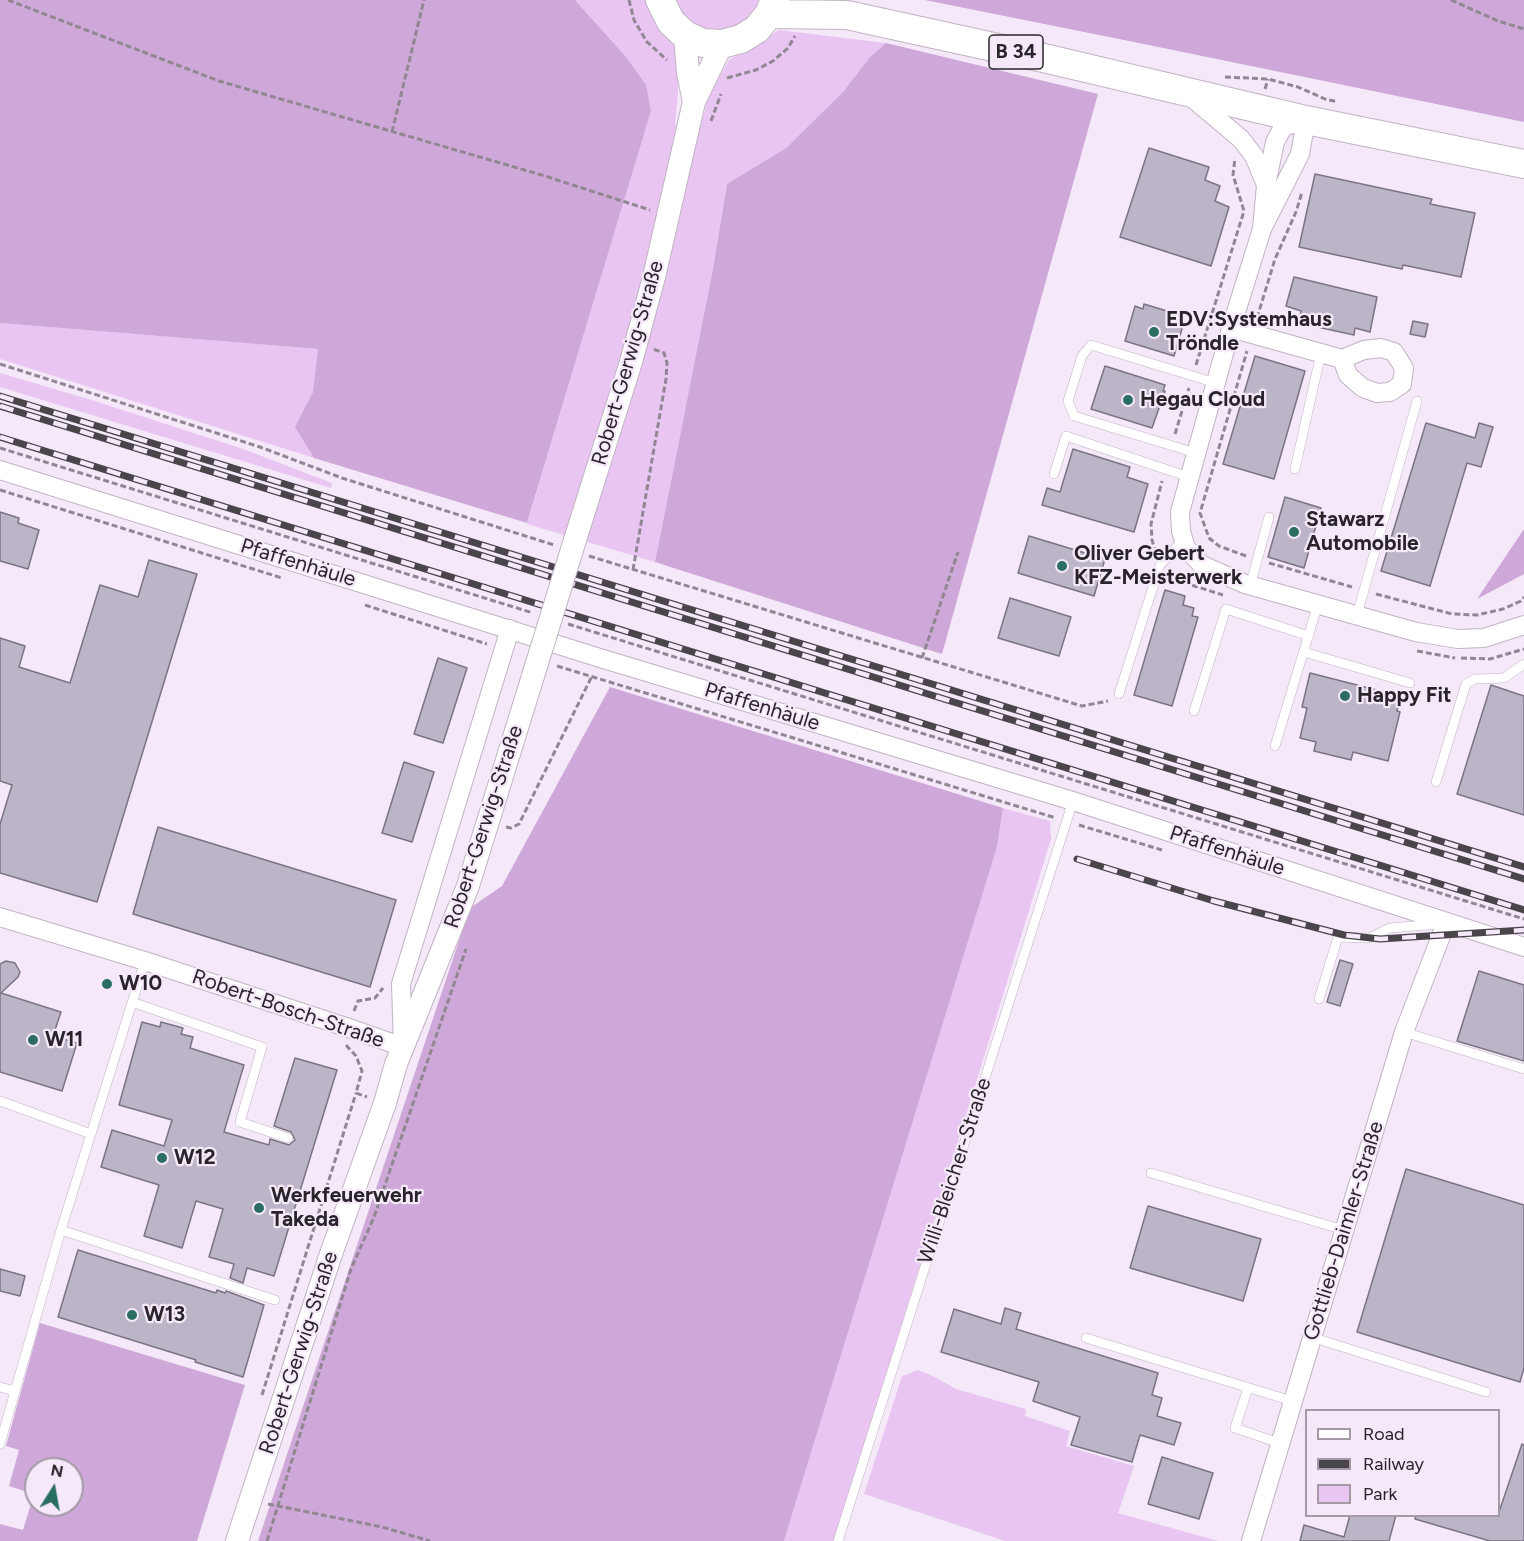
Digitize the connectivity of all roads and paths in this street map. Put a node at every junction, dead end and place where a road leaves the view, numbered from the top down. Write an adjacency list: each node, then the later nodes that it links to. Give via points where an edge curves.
1 (8, 0): 14 (path, via 219,81)
2 (424, 0): 14 (path)
3 (660, 0): 9 (main road, via 671,22)
4 (817, 0): 7 (main road, B 34)
5 (1450, 0): 8 (path)
6 (772, 7): 7 (main road, B 34); 10 (main road, via 757,29)
7 (847, 15): 11 (main road, B 34)
8 (1524, 29)
9 (686, 35): 10 (main road, via 703,43); 12 (street, Robert-Gerwig-Straße)
10 (722, 44): 12 (street, Robert-Gerwig-Straße)
11 (1185, 92): 13 (main road, B 34); 15 (street)
12 (694, 102): 75 (street, Robert-Gerwig-Straße, bridge, via 637,341 468,886)
13 (1306, 120): 16 (main road, B 34); 17 (street, via 1283,128 1275,142); 21 (street, via 1300,154)
14 (392, 132): 19 (path)
15 (1245, 144): 17 (street); 18 (path, via 1235,155 1233,175)
16 (1524, 164)
17 (1266, 185): 21 (street)
18 (1242, 203)
19 (631, 205)
20 (1296, 212): 22 (path, via 1275,259)
21 (1262, 229): 23 (street)
22 (1255, 323)
23 (1231, 328): 26 (street); 28 (street)
24 (1248, 347): 40 (path, via 1200,513 1209,538 1219,546)
25 (653, 349): 41 (path, via 664,353 666,379)
26 (1321, 353): 27 (street); 32 (lane)
27 (1342, 359)
28 (1216, 382): 31 (street); 31 (lane, via 1091,345 1082,356 1068,401 1074,416)
29 (1417, 401): 44 (lane)
30 (0, 448): 49 (path)
31 (1196, 453): 35 (street)
32 (1295, 469)
33 (0, 470): 52 (street, Pfaffenhäule)
34 (1054, 474): 35 (lane, via 1066,436)
35 (1189, 477): 38 (street, via 1180,512)
36 (0, 490): 42 (path)
37 (1269, 517): 40 (lane)
38 (1184, 539): 43 (street, via 1186,548 1202,565); 60 (lane, via 1160,565)
39 (958, 552): 57 (path)
40 (1258, 559): 43 (lane); 44 (path)
41 (633, 570)
42 (290, 581)
43 (1250, 586): 47 (street)
44 (1364, 591): 45 (path, via 1452,614 1477,615); 48 (lane)
45 (1524, 597)
46 (362, 604): 54 (path)
47 (1318, 604): 48 (street); 53 (lane)
48 (1358, 615): 51 (street, via 1458,639 1484,638)
49 (542, 616)
50 (565, 623): 67 (path)
51 (1524, 625)
52 (510, 629): 56 (street, Pfaffenhäule); 75 (street, Robert-Bosch-Straße, via 401,984)
53 (1309, 636): 55 (lane); 61 (lane, via 1226,609)
54 (480, 642)
55 (1304, 652): 59 (lane); 62 (lane)
56 (600, 658): 64 (street, Pfaffenhäule); 65 (path, via 519,824)
57 (922, 658)
58 (1524, 664): 63 (lane, via 1504,678 1475,679 1466,684)
59 (1410, 683)
60 (1119, 694)
61 (1194, 711)
62 (1275, 746)
63 (1436, 782)
64 (1073, 801): 68 (street, Pfaffenhäule); 100 (lane, Willi-Bleicher-Straße)
65 (504, 826)
66 (0, 917): 71 (street, Robert-Bosch-Straße)
67 (1524, 919)
68 (1446, 923): 69 (street, Pfaffenhäule); 72 (lane, via 1390,928 1369,938 1338,937); 74 (street, Gottlieb-Daimler-Straße)
69 (1524, 947)
70 (466, 948): 96 (path, via 374,1217 351,1269)
71 (145, 961): 73 (lane); 75 (street, Robert-Bosch-Straße)
72 (1319, 999)
73 (132, 1002): 79 (lane); 80 (lane, via 262,1047 240,1122)
74 (1404, 1032): 76 (lane); 83 (street, Gottlieb-Daimler-Straße)
75 (403, 1047): 95 (street, Robert-Gerwig-Straße)
76 (1524, 1069)
77 (356, 1093): 91 (path)
78 (0, 1101): 79 (lane)
79 (91, 1134): 82 (lane)
80 (288, 1138)
81 (1151, 1173): 83 (lane)
82 (61, 1230): 84 (lane); 89 (lane)
83 (1344, 1230): 85 (street, Gottlieb-Daimler-Straße)
84 (275, 1299)
85 (1311, 1337): 90 (lane); 92 (street, Gottlieb-Daimler-Straße)
86 (1086, 1338): 88 (lane)
87 (0, 1387): 89 (lane)
88 (1248, 1388): 92 (lane); 93 (lane, via 1235,1428)
89 (15, 1391): 94 (lane)
90 (1486, 1392)
91 (262, 1395)
92 (1292, 1401): 93 (street, Gottlieb-Daimler-Straße)
93 (1279, 1443): 101 (street, Gottlieb-Daimler-Straße)
94 (0, 1444)
95 (250, 1501): 96 (path); 97 (street, Robert-Gerwig-Straße)
96 (277, 1506): 98 (path); 99 (path)
97 (237, 1541)
98 (267, 1541)
99 (430, 1541)
100 (838, 1541)
101 (1251, 1541)

